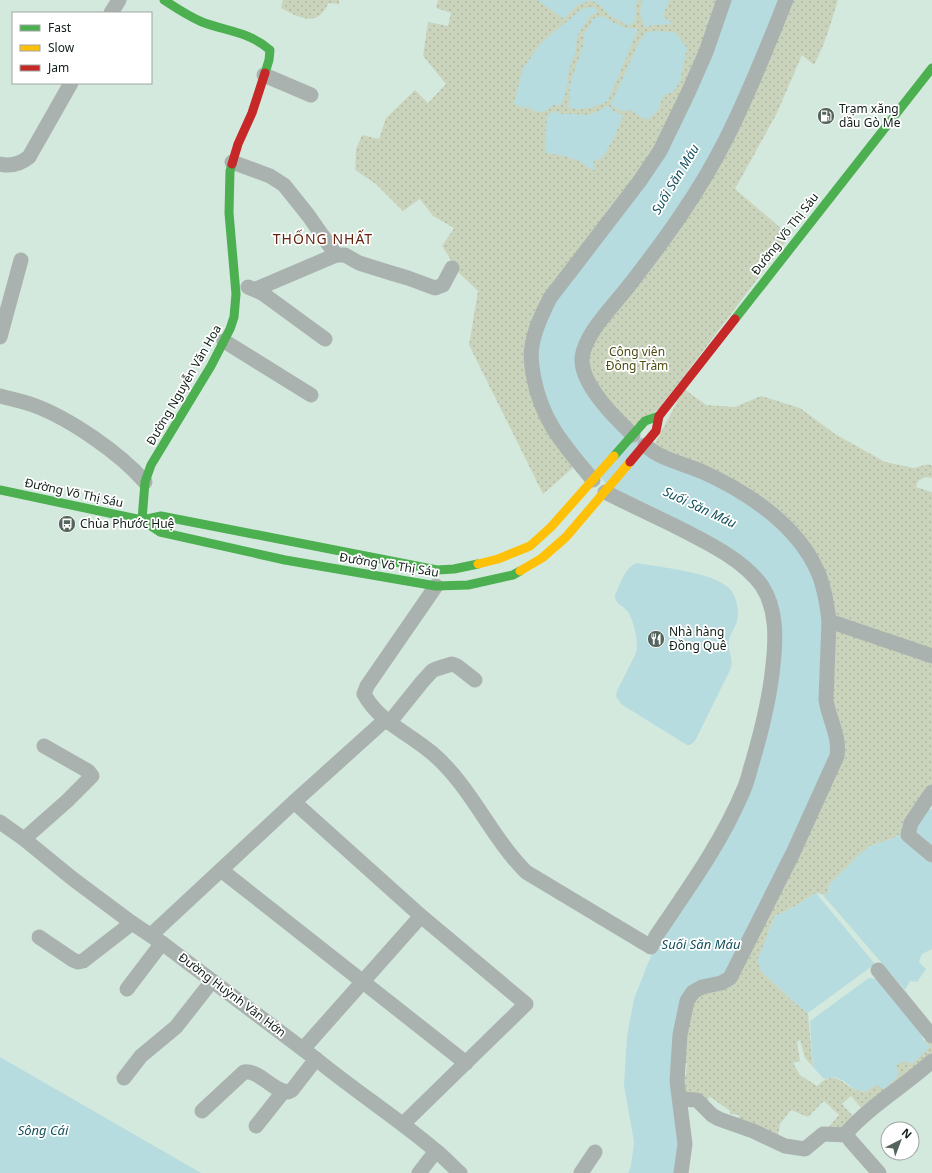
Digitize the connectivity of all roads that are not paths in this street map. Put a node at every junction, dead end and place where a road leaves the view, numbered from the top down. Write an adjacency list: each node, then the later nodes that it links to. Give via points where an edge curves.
1 (118, 0): 5 (street)
2 (164, 0): 7 (main road, Đường Nguyễn Văn Hoa, via 202,22 251,36 264,43 270,50)
3 (724, 0): 25 (street, via 706,52 660,151 550,298 541,315 532,345 534,377 548,421 561,441)
4 (786, 0): 23 (street, via 726,141 672,229 590,334 586,343 582,361 587,379 600,400)
5 (112, 12)
6 (932, 68): 22 (main road, Đường Võ Thị Sáu)
7 (264, 75): 9 (street); 10 (main road, Đường Nguyễn Văn Hoa)
8 (70, 84): 11 (street, via 29,157 19,164)
9 (311, 95)
10 (232, 162): 12 (street, via 270,176 284,185); 15 (main road, Đường Nguyễn Văn Hoa, via 229,213)
11 (0, 164)
12 (336, 255): 14 (street, via 345,255 359,263 435,288 443,286); 16 (street)
13 (21, 260): 17 (street)
14 (452, 268)
15 (236, 284): 16 (street); 19 (main road, Đường Nguyễn Văn Hoa, via 234,317)
16 (256, 289): 18 (street)
17 (0, 337)
18 (325, 339)
19 (224, 341): 20 (street); 26 (main road, Đường Nguyễn Văn Hoa, via 155,460)
20 (311, 395)
21 (0, 396): 26 (street, via 33,405 70,423 124,461)
22 (659, 416): 23 (main road, Đường Võ Thị Sáu, via 645,421); 24 (main road, Đường Võ Thị Sáu, via 656,431)
23 (633, 435): 25 (main road, Đường Võ Thị Sáu)
24 (645, 446): 28 (main road, Đường Võ Thị Sáu); 31 (street, via 673,462 699,470 726,484 759,505 786,528 795,537 817,571)
25 (594, 480): 29 (main road, Đường Võ Thị Sáu, via 551,528 530,546 498,559 454,569 437,570 380,561 161,516)
26 (146, 482): 29 (main road, Đường Nguyễn Văn Hoa)
27 (0, 490): 29 (main road, Đường Võ Thị Sáu)
28 (605, 492): 30 (main road, Đường Võ Thị Sáu, via 566,537 542,558 513,575 468,585); 34 (street, via 732,558 762,586 774,622 775,646 771,684 760,738 745,788 713,851 651,947 526,872 515,861 449,770 433,753)
29 (142, 520): 30 (main road, Đường Võ Thị Sáu, via 160,532 285,560)
30 (436, 586): 34 (street, via 364,694 369,704)
31 (829, 621): 32 (street); 57 (street, via 826,700 839,745 837,756 793,853 730,978 721,983 702,987 693,992 687,1001 680,1036 677,1081)
32 (932, 656)
33 (475, 680): 34 (street, via 452,664 436,668)
34 (387, 721): 37 (street)
35 (44, 746): 39 (street, via 88,771 92,776)
36 (932, 792): 40 (street, via 911,822 908,835)
37 (294, 802): 41 (street); 42 (street)
38 (0, 822): 39 (street, Đường Huỳnh Văn Hớn)
39 (24, 839): 43 (street, Đường Huỳnh Văn Hớn)
40 (932, 855)
41 (221, 870): 45 (street); 48 (street)
42 (421, 916): 48 (street); 54 (street, via 526,1004)
43 (132, 923): 44 (street, via 83,961 78,962); 45 (street, Đường Huỳnh Văn Hớn)
44 (39, 937)
45 (156, 939): 47 (street, Đường Huỳnh Văn Hớn); 49 (street)
46 (878, 970): 50 (street)
47 (212, 981): 51 (street, Đường Huỳnh Văn Hớn); 55 (street, via 176,1027 141,1056)
48 (363, 982): 51 (street); 54 (street)
49 (127, 989)
50 (930, 1028)
51 (303, 1049): 52 (street, Đường Huỳnh Văn Hớn)
52 (316, 1059): 56 (street, via 292,1090); 59 (street, Đường Huỳnh Văn Hớn)
53 (932, 1061): 61 (street, via 876,1105 852,1126)
54 (466, 1063): 59 (street)
55 (124, 1078)
56 (283, 1092): 58 (street, via 257,1076 244,1072); 60 (street)
57 (680, 1099): 61 (street, via 696,1100 718,1119 791,1147 805,1149 824,1134); 67 (street, via 686,1144)
58 (202, 1112)
59 (403, 1124): 62 (street, Đường Huỳnh Văn Hớn)
60 (256, 1126)
61 (847, 1135): 68 (street)
62 (436, 1151): 64 (street); 65 (street, Đường Huỳnh Văn Hớn)
63 (595, 1152): 66 (street)
64 (419, 1173)
65 (459, 1173)
66 (581, 1173)
67 (681, 1173)
68 (879, 1173)

